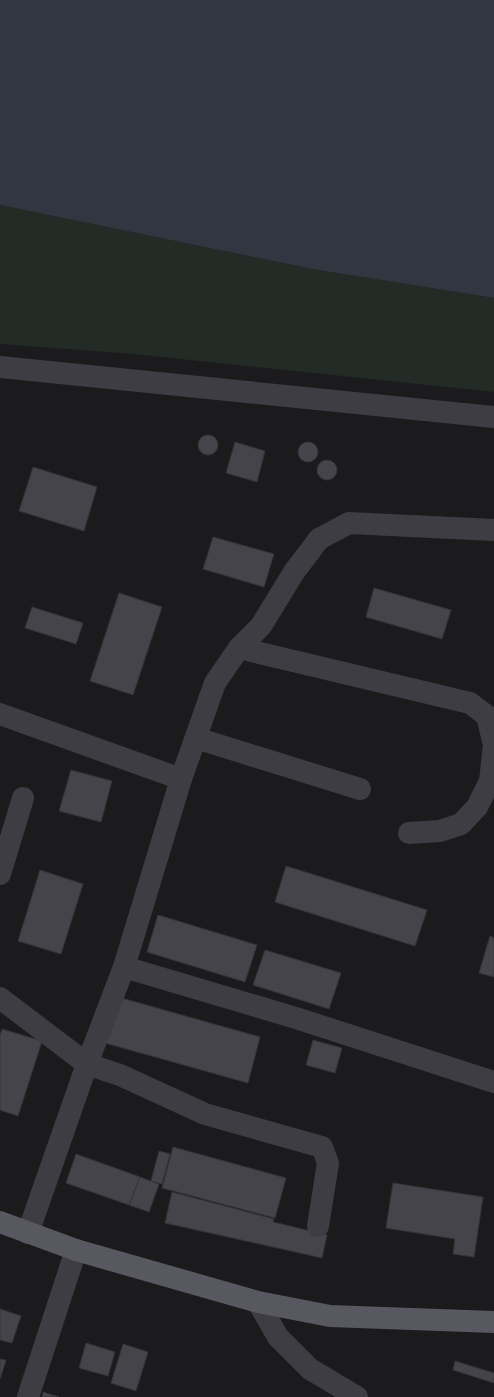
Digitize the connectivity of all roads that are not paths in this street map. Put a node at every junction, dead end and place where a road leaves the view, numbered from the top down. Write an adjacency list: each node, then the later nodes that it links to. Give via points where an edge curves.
1 (0, 367): 2 (street)
2 (494, 417)
3 (494, 530): 4 (street, via 349,523 319,539 294,572 261,626)
4 (239, 648): 6 (street, via 470,703); 7 (street, via 215,683)
5 (0, 714): 8 (street)
6 (491, 717): 11 (street, via 494,745 490,781 478,806 461,824 440,831)
7 (196, 738): 8 (street); 9 (street)
8 (181, 779): 13 (street)
9 (360, 789)
10 (23, 798): 12 (street)
11 (409, 833)
12 (0, 874)
13 (124, 966): 15 (street); 16 (street)
14 (0, 998): 15 (street)
15 (86, 1064): 18 (street, via 120,1075 205,1114 322,1147 328,1163); 19 (street)
16 (494, 1082)
17 (0, 1222): 19 (main road)
18 (318, 1226)
19 (28, 1233): 20 (main road)
20 (76, 1250): 21 (main road); 23 (street)
21 (258, 1302): 22 (main road, via 330,1316); 24 (street, via 278,1337 310,1369)
22 (494, 1322)
23 (28, 1397)
24 (357, 1397)

